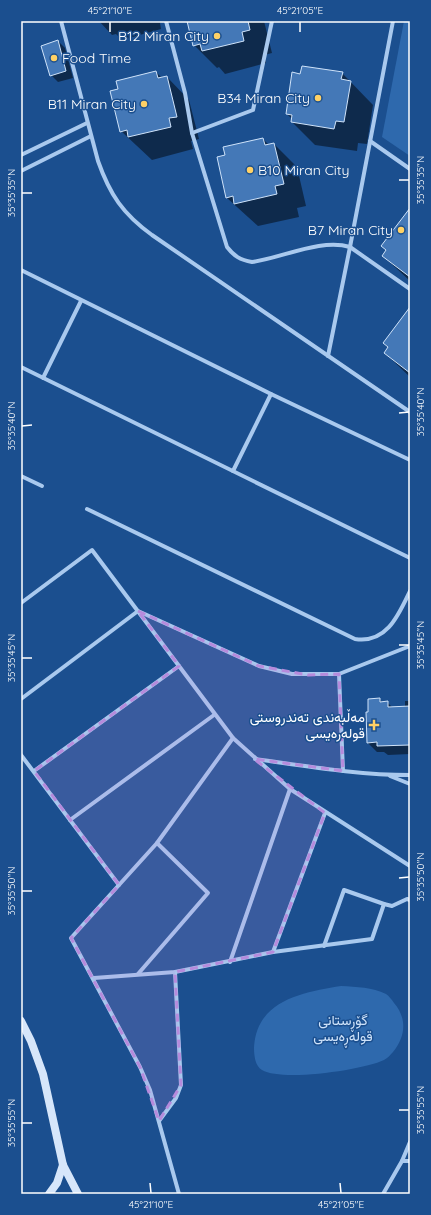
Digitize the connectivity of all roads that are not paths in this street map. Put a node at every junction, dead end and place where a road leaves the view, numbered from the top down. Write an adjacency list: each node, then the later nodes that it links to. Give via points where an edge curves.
1 (61, 21): 5 (street)
2 (166, 21): 6 (street, via 185,93)
3 (272, 21): 6 (street, via 253,110)
4 (393, 21): 8 (street)
5 (87, 123): 7 (street); 9 (street)
6 (192, 133): 12 (street, via 228,247 234,255 252,262 324,245)
7 (91, 136): 11 (street); 16 (street, via 98,162 113,197 137,224)
8 (370, 141): 10 (street); 12 (street)
9 (21, 155)
10 (410, 169)
11 (21, 171)
12 (350, 247): 14 (street); 16 (street)
13 (21, 270): 15 (street)
14 (410, 289)
15 (81, 300): 18 (street); 19 (street)
16 (328, 356): 20 (street)
17 (21, 368): 18 (street)
18 (43, 378): 22 (street)
19 (270, 394): 21 (street); 22 (street)
20 (410, 412)
21 (410, 460)
22 (233, 471): 26 (street)
23 (21, 476): 24 (street)
24 (42, 486)
25 (88, 509): 27 (street, via 355,640 371,638 387,631)
26 (410, 558)
27 (410, 590)
28 (21, 603): 29 (street, via 92,550)
29 (138, 611): 31 (street); 32 (street, via 259,666 292,674); 33 (street)
30 (410, 646): 32 (street)
31 (179, 666): 34 (street); 38 (street)
32 (339, 674): 39 (street)
33 (21, 699)
34 (214, 714): 35 (street); 45 (street)
35 (233, 738): 37 (street); 46 (street)
36 (21, 754): 38 (street)
37 (254, 759): 39 (street); 43 (street)
38 (34, 771): 45 (street)
39 (343, 771): 40 (street)
40 (388, 775): 41 (street); 42 (street)
41 (410, 775)
42 (410, 784)
43 (290, 789): 44 (street); 53 (street)
44 (325, 813): 47 (street); 52 (street)
45 (70, 820): 48 (street)
46 (157, 843): 48 (street); 55 (street, via 208,893)
47 (410, 866)
48 (119, 885): 56 (street, via 71,938)
49 (410, 900): 50 (street, via 392,906)
50 (384, 904): 51 (street, via 372,939); 51 (street, via 344,890)
51 (324, 946): 52 (street)
52 (274, 952): 53 (street)
53 (230, 962): 54 (street)
54 (175, 972): 55 (street); 58 (street, via 181,1085 176,1098)
55 (138, 974): 56 (street)
56 (94, 978): 58 (street, via 140,1067)
57 (21, 1021): 62 (street, via 43,1074)
58 (159, 1121): 65 (street)
59 (410, 1142): 61 (street)
60 (410, 1161): 61 (street)
61 (402, 1162): 66 (street)
62 (63, 1165): 63 (street, via 57,1183); 64 (street)
63 (49, 1194)
64 (78, 1194)
65 (179, 1194)
66 (383, 1194)

